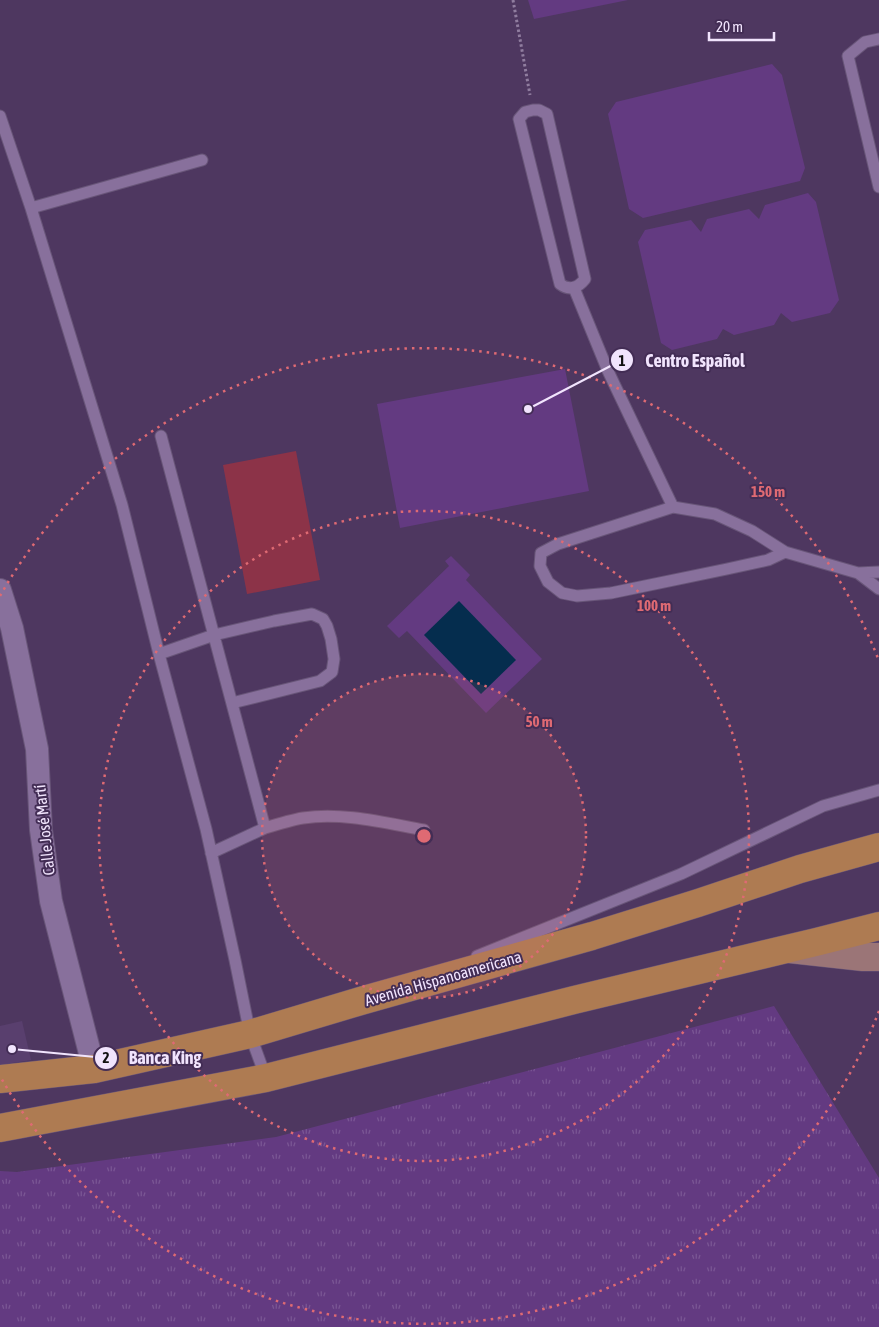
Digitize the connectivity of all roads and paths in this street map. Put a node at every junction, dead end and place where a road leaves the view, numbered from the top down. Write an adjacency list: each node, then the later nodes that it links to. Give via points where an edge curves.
1 (513, 0): 3 (path)
2 (879, 39): 6 (lane, via 865,42 848,56)
3 (533, 110): 8 (lane, via 547,114 585,279); 8 (lane, via 519,118 560,284)
4 (0, 116): 7 (lane)
5 (202, 160): 7 (lane)
6 (879, 187)
7 (31, 208): 17 (lane, via 122,505)
8 (574, 288): 10 (lane, via 608,371)
9 (161, 436): 16 (lane)
10 (673, 507): 11 (lane, via 715,514 752,531); 11 (lane, via 558,544 541,553 540,566 548,582 562,593 577,596 611,592 736,568)
11 (785, 552): 13 (lane)
12 (879, 572): 13 (lane)
13 (858, 573): 14 (lane)
14 (879, 589)
15 (0, 590): 29 (street, Calle José Martí, via 12,628 37,749 41,830 51,901)
16 (214, 635): 17 (lane); 18 (lane); 18 (lane, via 312,614 323,619 331,639 332,672 320,681)
17 (159, 654): 23 (lane)
18 (232, 703): 20 (lane)
19 (879, 790): 27 (lane, via 823,806 681,874)
20 (265, 828): 21 (lane, via 304,818 344,816); 23 (lane)
21 (424, 830)
22 (879, 847): 27 (main road, Avenida Hispanoamericana, via 592,936)
23 (211, 853): 28 (lane)
24 (879, 926): 25 (main road)
25 (786, 949): 26 (street); 30 (main road)
26 (879, 957)
27 (369, 999): 28 (main road, Avenida Hispanoamericana)
28 (250, 1034): 29 (main road, Avenida Hispanoamericana); 30 (lane)
29 (94, 1069): 31 (main road, Avenida Hispanoamericana)
30 (266, 1078): 32 (main road)
31 (0, 1079)
32 (0, 1128)

